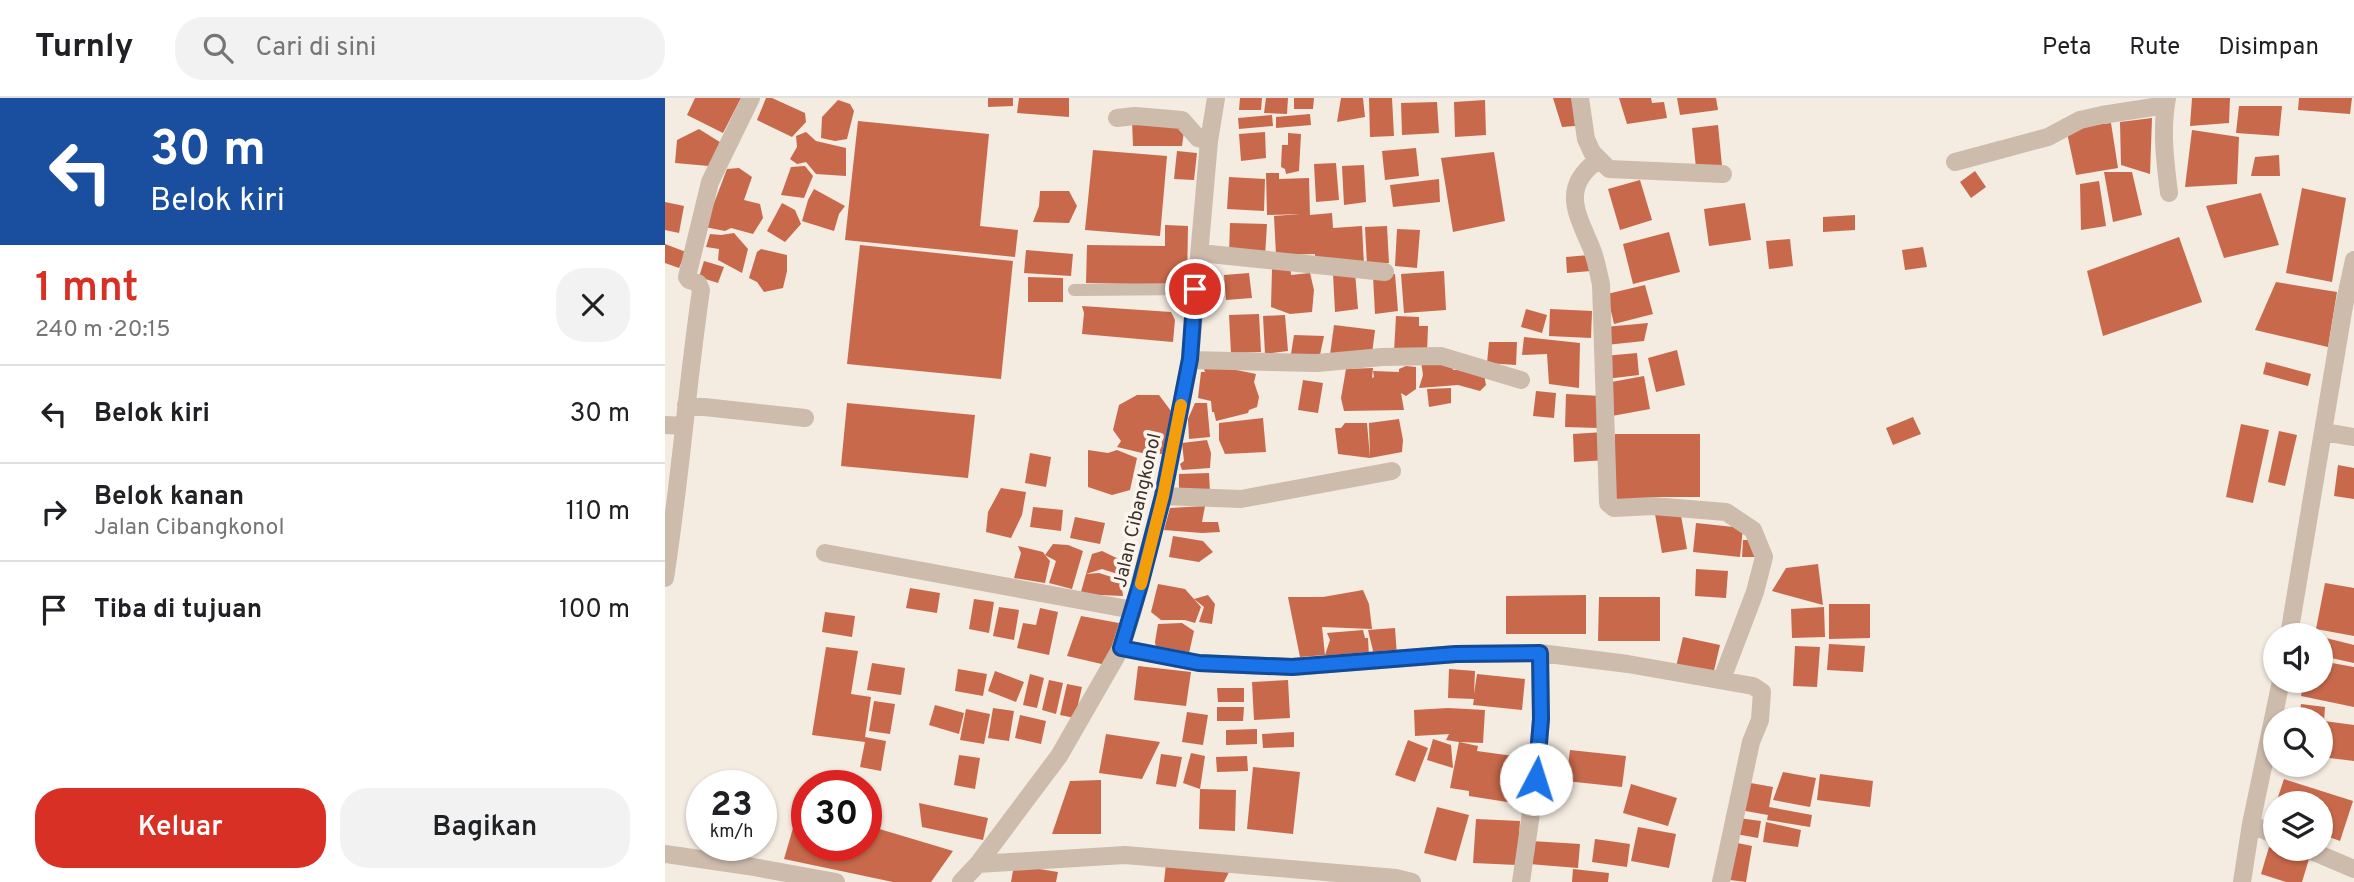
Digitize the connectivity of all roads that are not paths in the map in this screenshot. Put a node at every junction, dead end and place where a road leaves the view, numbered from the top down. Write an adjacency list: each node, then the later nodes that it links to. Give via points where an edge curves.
1 (751, 98): 18 (street, via 710,182 687,277 701,290)
2 (1216, 98): 6 (street, Jalan Cibangkonol)
3 (1580, 98): 7 (street, via 1586,139)
4 (2166, 102): 8 (street, via 2102,114 2048,136); 10 (street, via 2164,152)
5 (1117, 118): 6 (street, via 1182,120 1198,138)
6 (1209, 141): 11 (street, Jalan Cibangkonol)
7 (1598, 160): 9 (street, via 1609,169); 32 (street, via 1585,170 1576,187 1577,218 1601,284 1608,503 1614,508 1726,512 1753,530 1763,557 1755,592)
8 (1955, 162)
9 (1723, 174)
10 (2169, 193)
11 (1200, 253): 13 (street); 14 (street, Jalan Cibangkonol)
12 (2354, 260): 22 (street)
13 (1385, 272)
14 (1195, 289): 15 (lane); 16 (street, Jalan Cibangkonol)
15 (1074, 290)
16 (1190, 359): 17 (street, via 1317,363 1441,356); 25 (street, Jalan Cibangkonol)
17 (1521, 380)
18 (686, 405): 19 (street); 21 (street)
19 (805, 418)
20 (665, 425): 21 (street)
21 (684, 426): 27 (street)
22 (2324, 432): 23 (street); 29 (street)
23 (2354, 437)
24 (1391, 471): 25 (street, via 1241,499)
25 (1163, 496): 28 (street, Jalan Cibangkonol)
26 (824, 553): 28 (street)
27 (665, 578)
28 (1133, 610): 30 (street, Jalan Cibangkonol)
29 (2291, 623)
30 (1121, 648): 31 (street, via 1199,663 1292,667 1456,654); 38 (street, Jalan Cibangkonol, via 1059,756)
31 (1540, 653): 32 (street); 43 (street, via 1541,719)
32 (1722, 679): 44 (street, via 1753,685 1762,692 1763,703)
33 (2278, 693): 34 (street)
34 (2251, 824): 35 (street); 45 (street)
35 (2263, 830)
36 (665, 854): 41 (street)
37 (2333, 860): 39 (street)
38 (978, 864): 40 (street, via 1125,855); 42 (street, Jalan Cibangkonol)
39 (2354, 869)
40 (1401, 881)
41 (836, 882)
42 (961, 882)
43 (1521, 882)
44 (1721, 882)
45 (2242, 882)

